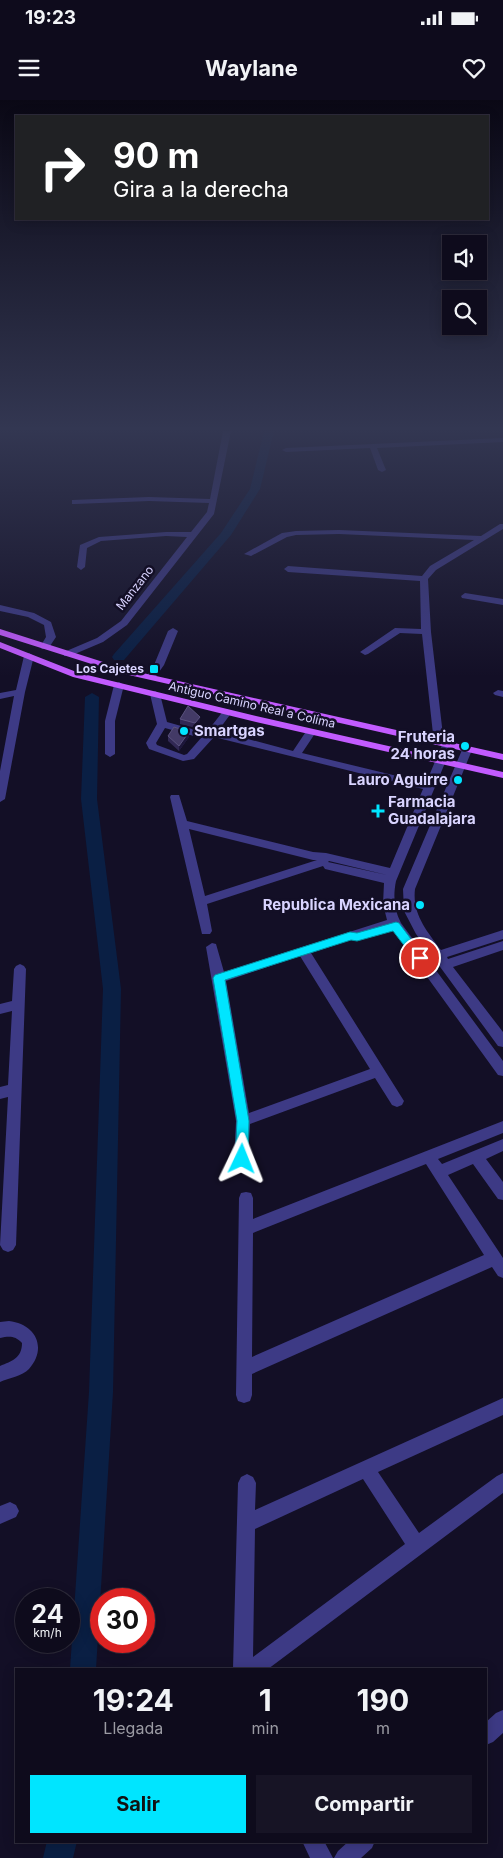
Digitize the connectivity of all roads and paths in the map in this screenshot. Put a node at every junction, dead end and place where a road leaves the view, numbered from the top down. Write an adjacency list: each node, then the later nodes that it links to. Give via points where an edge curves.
1 (210, 513): 3 (street, Manzano)
2 (503, 526): 4 (street)
3 (193, 535): 6 (street, via 99,539 83,547); 18 (street, Manzano, via 124,623 100,640)
4 (481, 538): 5 (street, via 296,533); 8 (street, via 433,568)
5 (248, 554)
6 (81, 566)
7 (288, 569): 8 (street)
8 (424, 579): 14 (street)
9 (465, 596): 10 (street)
10 (503, 602)
11 (0, 608): 16 (street, via 31,615 48,624 51,638)
12 (173, 631): 20 (street)
13 (0, 632): 16 (main road, Antiguo Camino Real a Colima)
14 (426, 632): 17 (street, via 398,630); 29 (street)
15 (3, 647): 19 (main road, Antiguo Camino Real a Colima)
16 (45, 647): 18 (main road, Antiguo Camino Real a Colima)
17 (365, 652)
18 (67, 654): 20 (main road, Antiguo Camino Real a Colima)
19 (29, 656): 21 (main road, Antiguo Camino Real a Colima, via 76,674); 22 (street)
20 (151, 677): 29 (main road, Antiguo Camino Real a Colima)
21 (120, 685): 23 (main road, Antiguo Camino Real a Colima); 32 (street, via 110,722)
22 (20, 692): 24 (street); 30 (street)
23 (155, 694): 25 (main road, Antiguo Camino Real a Colima); 26 (street)
24 (0, 696)
25 (227, 712): 27 (main road, Antiguo Camino Real a Colima); 28 (street)
26 (162, 724): 28 (street); 28 (street, via 151,743 153,747 182,758 190,757)
27 (311, 732): 33 (street); 35 (main road, Antiguo Camino Real a Colima)
28 (210, 735): 33 (street)
29 (443, 744): 31 (main road, Antiguo Camino Real a Colima); 35 (street)
30 (5, 745): 40 (street)
31 (466, 750): 34 (main road, Antiguo Camino Real a Colima); 36 (street)
32 (110, 754)
33 (296, 755): 38 (street)
34 (503, 757)
35 (440, 760): 36 (main road, Antiguo Camino Real a Colima); 38 (street)
36 (461, 765): 37 (main road, Antiguo Camino Real a Colima); 51 (street, via 409,889 407,901 416,925)
37 (503, 775)
38 (429, 786): 43 (street)
39 (175, 796): 41 (street)
40 (0, 799)
41 (182, 824): 42 (street); 44 (street)
42 (320, 859): 43 (street); 44 (street)
43 (392, 877): 45 (street, via 387,898)
44 (201, 902): 46 (street)
45 (394, 924): 50 (street); 58 (street)
46 (206, 931)
47 (503, 934): 51 (street)
48 (503, 945): 51 (street)
49 (212, 947): 53 (street)
50 (304, 951): 53 (street); 57 (street)
51 (441, 961): 56 (street)
52 (20, 969): 54 (street)
53 (219, 978): 62 (street)
54 (18, 1005): 55 (street); 59 (street)
55 (0, 1009)
56 (503, 1042)
57 (378, 1071): 61 (street); 62 (street)
58 (503, 1071)
59 (15, 1089): 60 (street); 71 (street)
60 (0, 1093)
61 (397, 1101)
62 (243, 1121): 67 (street)
63 (503, 1127): 66 (street)
64 (503, 1145): 65 (street)
65 (476, 1156): 68 (street); 69 (street)
66 (429, 1157): 68 (street); 72 (street)
67 (242, 1159)
68 (439, 1172): 74 (street)
69 (503, 1194)
70 (246, 1198): 72 (street)
71 (5, 1204): 73 (street)
72 (245, 1229): 76 (street)
73 (8, 1245)
74 (499, 1265): 76 (street)
75 (0, 1330): 77 (street, via 19,1329 28,1337 30,1350 17,1368)
76 (245, 1369): 78 (street)
77 (0, 1374)
78 (244, 1394)
79 (503, 1406): 80 (street)
80 (366, 1469): 83 (street); 84 (street)
81 (503, 1482): 84 (street)
82 (247, 1483): 83 (street)
83 (247, 1523): 85 (street)
84 (418, 1547): 86 (street)
85 (243, 1668)
86 (253, 1668)
87 (503, 1720): 88 (street)
88 (487, 1734)
89 (313, 1843): 91 (street)
90 (362, 1843): 92 (street)
91 (322, 1858)
92 (345, 1858)

